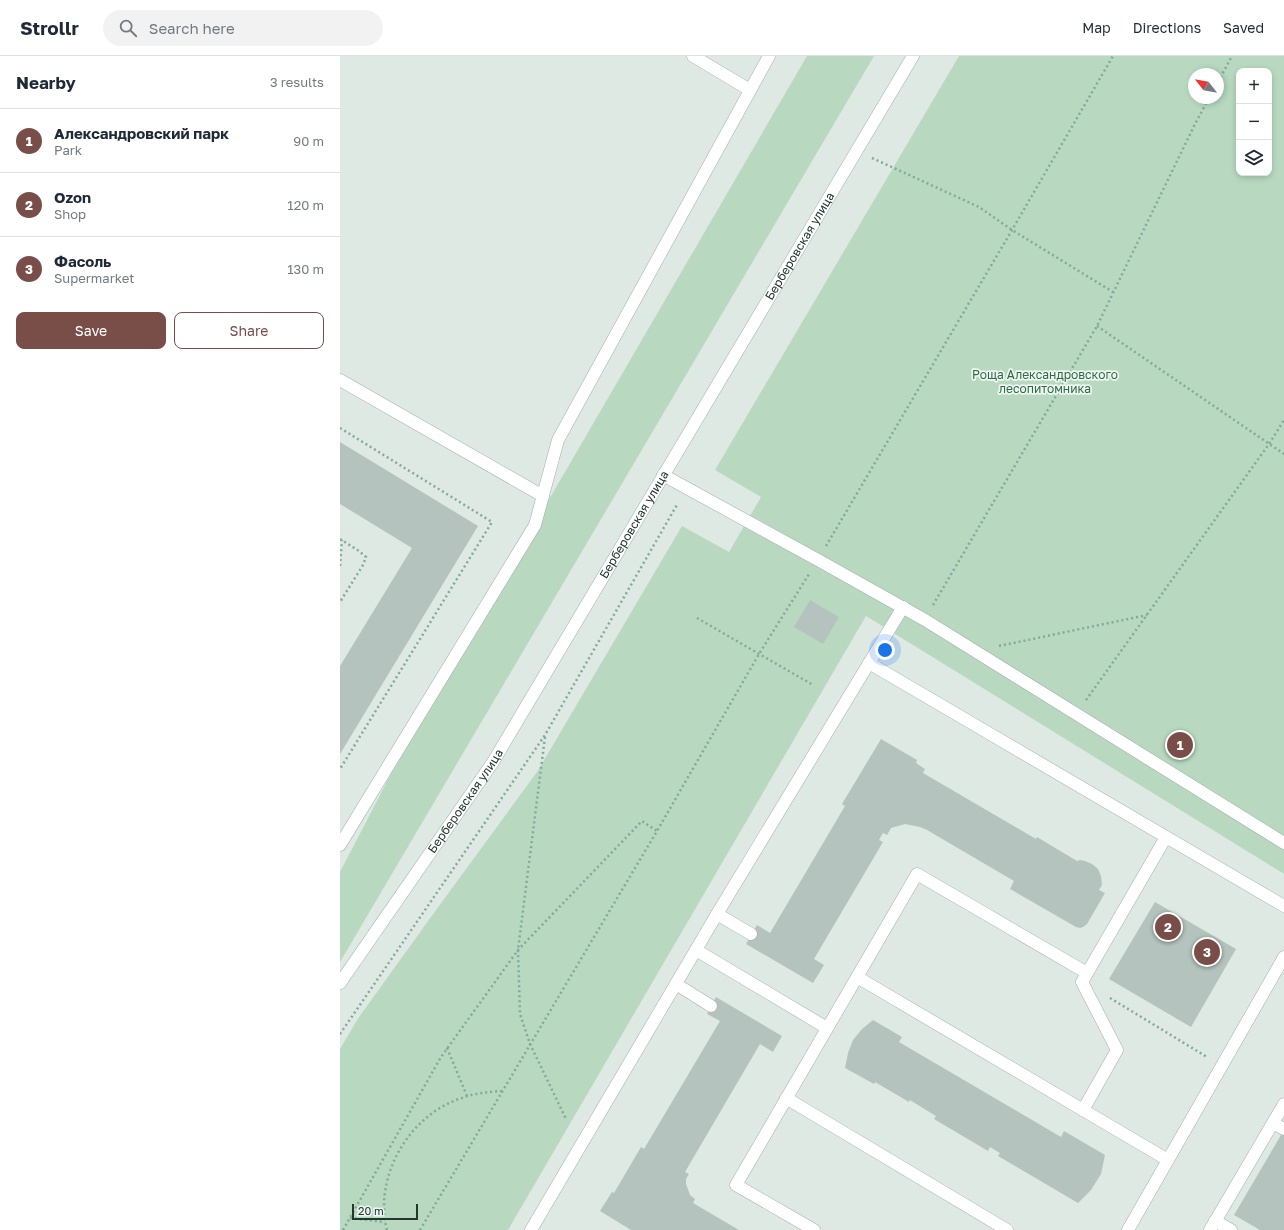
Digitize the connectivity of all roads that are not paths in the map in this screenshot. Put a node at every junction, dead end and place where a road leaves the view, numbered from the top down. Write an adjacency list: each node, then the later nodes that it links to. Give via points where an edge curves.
1 (693, 56): 4 (street)
2 (769, 56): 4 (street)
3 (912, 56): 6 (street, Берберовская улица)
4 (750, 90): 7 (street, via 558,440)
5 (340, 380): 7 (street)
6 (663, 475): 8 (street); 20 (street, Берберовская улица, via 493,762)
7 (543, 496): 12 (street, via 535,525)
8 (903, 607): 9 (street); 11 (street)
9 (869, 662): 10 (street); 14 (street)
10 (1166, 837): 13 (street); 18 (street)
11 (1284, 843)
12 (340, 845)
13 (1284, 906)
14 (717, 914): 15 (street); 16 (street)
15 (751, 934)
16 (696, 950): 21 (street); 23 (street)
17 (1284, 957): 29 (street)
18 (1087, 973): 19 (street, via 917,874); 26 (street, via 1082,982 1117,1050)
19 (857, 977): 23 (street); 26 (street)
20 (340, 983)
21 (676, 984): 22 (street); 31 (street)
22 (712, 1006)
23 (827, 1028): 24 (street)
24 (786, 1098): 32 (street, via 736,1185); 33 (street)
25 (1284, 1104): 27 (street)
26 (1083, 1110): 29 (street)
27 (1273, 1123): 28 (street); 30 (street)
28 (1284, 1129)
29 (1168, 1160): 34 (street)
30 (1213, 1226): 35 (street)
31 (531, 1230)
32 (814, 1230)
33 (1007, 1230)
34 (1128, 1230)
35 (1231, 1230)

